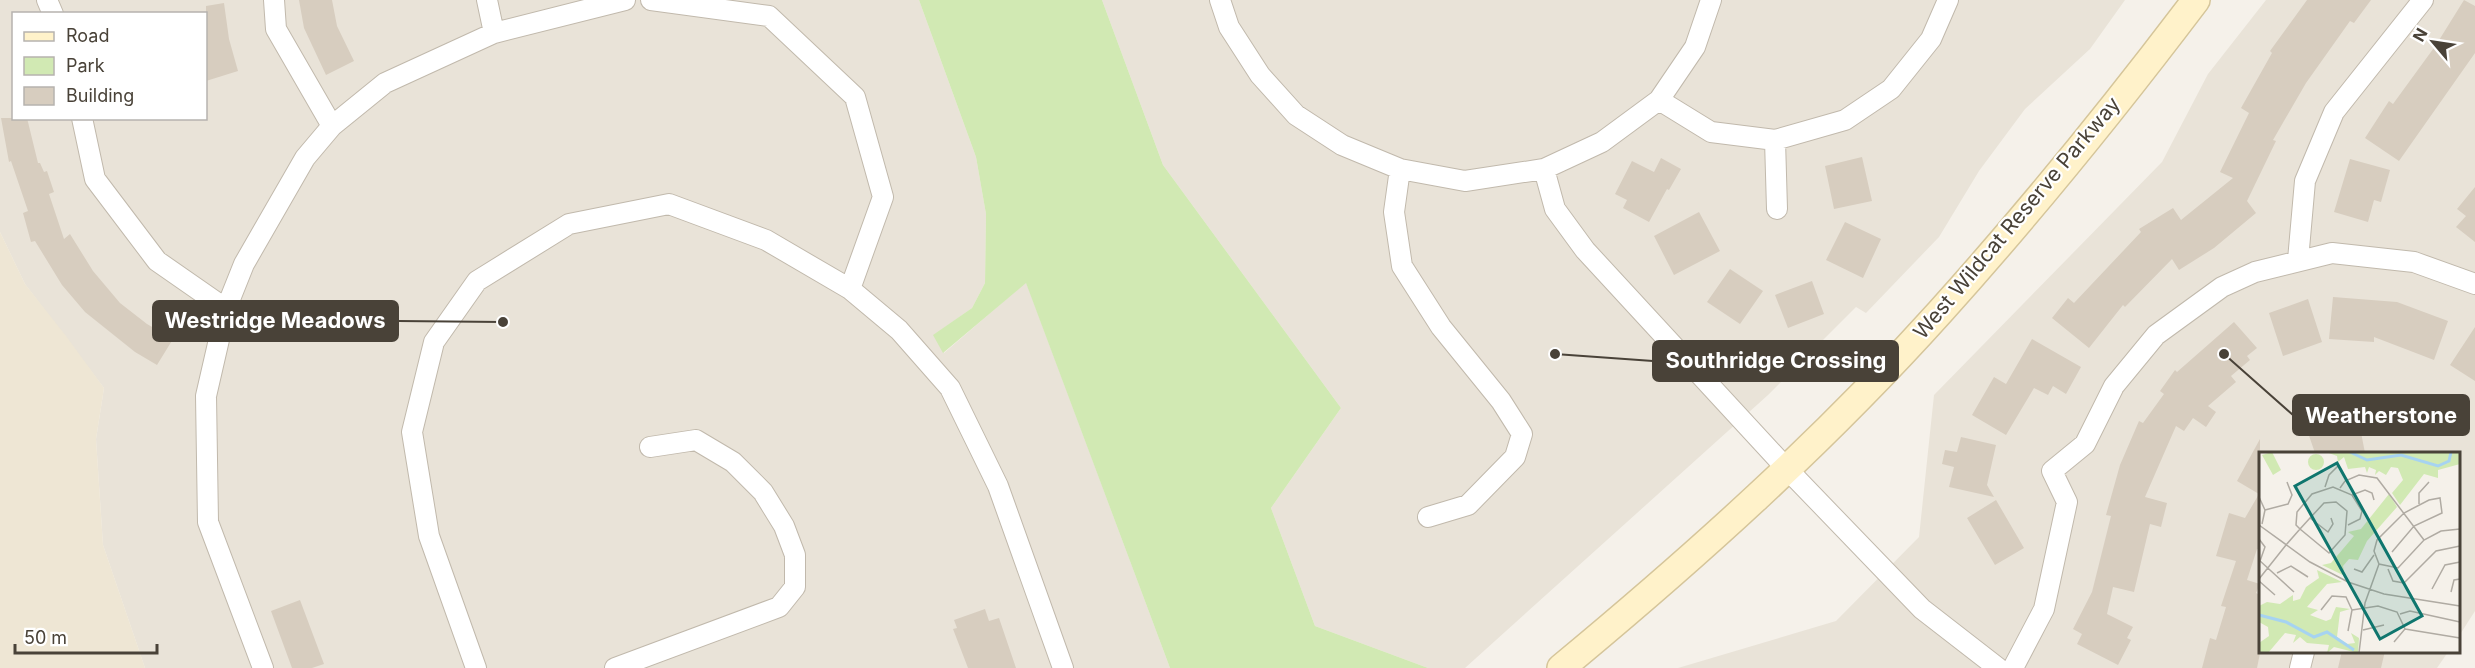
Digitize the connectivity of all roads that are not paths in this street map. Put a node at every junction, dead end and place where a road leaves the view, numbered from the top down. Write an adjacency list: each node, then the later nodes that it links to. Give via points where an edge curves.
1 (274, 0): 13 (street, via 276,29)
2 (487, 0): 10 (street)
3 (625, 0): 10 (street)
4 (651, 0): 20 (street, via 769,16 855,97 883,197)
5 (1220, 0): 15 (street, via 1229,27 1260,75 1296,115 1342,145)
6 (1712, 0): 11 (street, via 1695,47)
7 (1948, 0): 14 (street, via 1931,39 1891,89 1845,120)
8 (2196, 0): 23 (main road, West Wildcat Reserve Parkway, via 2044,192 1940,312)
9 (2423, 0): 18 (street, via 2334,112 2305,181)
10 (494, 33): 13 (street, via 385,83)
11 (1659, 100): 14 (street, via 1711,132); 16 (street, via 1602,142)
12 (82, 120): 21 (street, via 95,179 157,261)
13 (332, 126): 21 (street, via 305,158 270,216)
14 (1775, 140): 17 (street)
15 (1400, 169): 16 (street, via 1466,181); 24 (street, via 1394,212 1402,266 1441,327 1501,401 1522,434 1515,457 1468,505)
16 (1544, 169): 23 (street, via 1556,209 1585,250)
17 (1777, 209)
18 (2298, 260): 19 (street, via 2332,252 2414,262); 32 (street, via 2254,272 2222,287 2156,336 2114,386 2085,444 2052,471 2067,502 2044,609)
19 (2475, 284)
20 (850, 289): 27 (street, via 766,240 669,204 569,224 477,281 434,342 412,432 429,536); 29 (street, via 899,330 950,388 998,486)
21 (226, 309): 26 (street, via 206,396 208,522)
22 (650, 447): 28 (street, via 696,440 733,462 763,492 784,526 795,555 795,587 779,607)
23 (1787, 469): 30 (main road, West Wildcat Reserve Parkway, via 1714,538); 31 (street, via 1922,609)
24 (1428, 517)
25 (2304, 653): 33 (street)
26 (263, 668)
27 (476, 668)
28 (615, 668)
29 (1063, 668)
30 (1561, 668)
31 (1998, 668)
32 (2013, 668)
33 (2300, 668)

